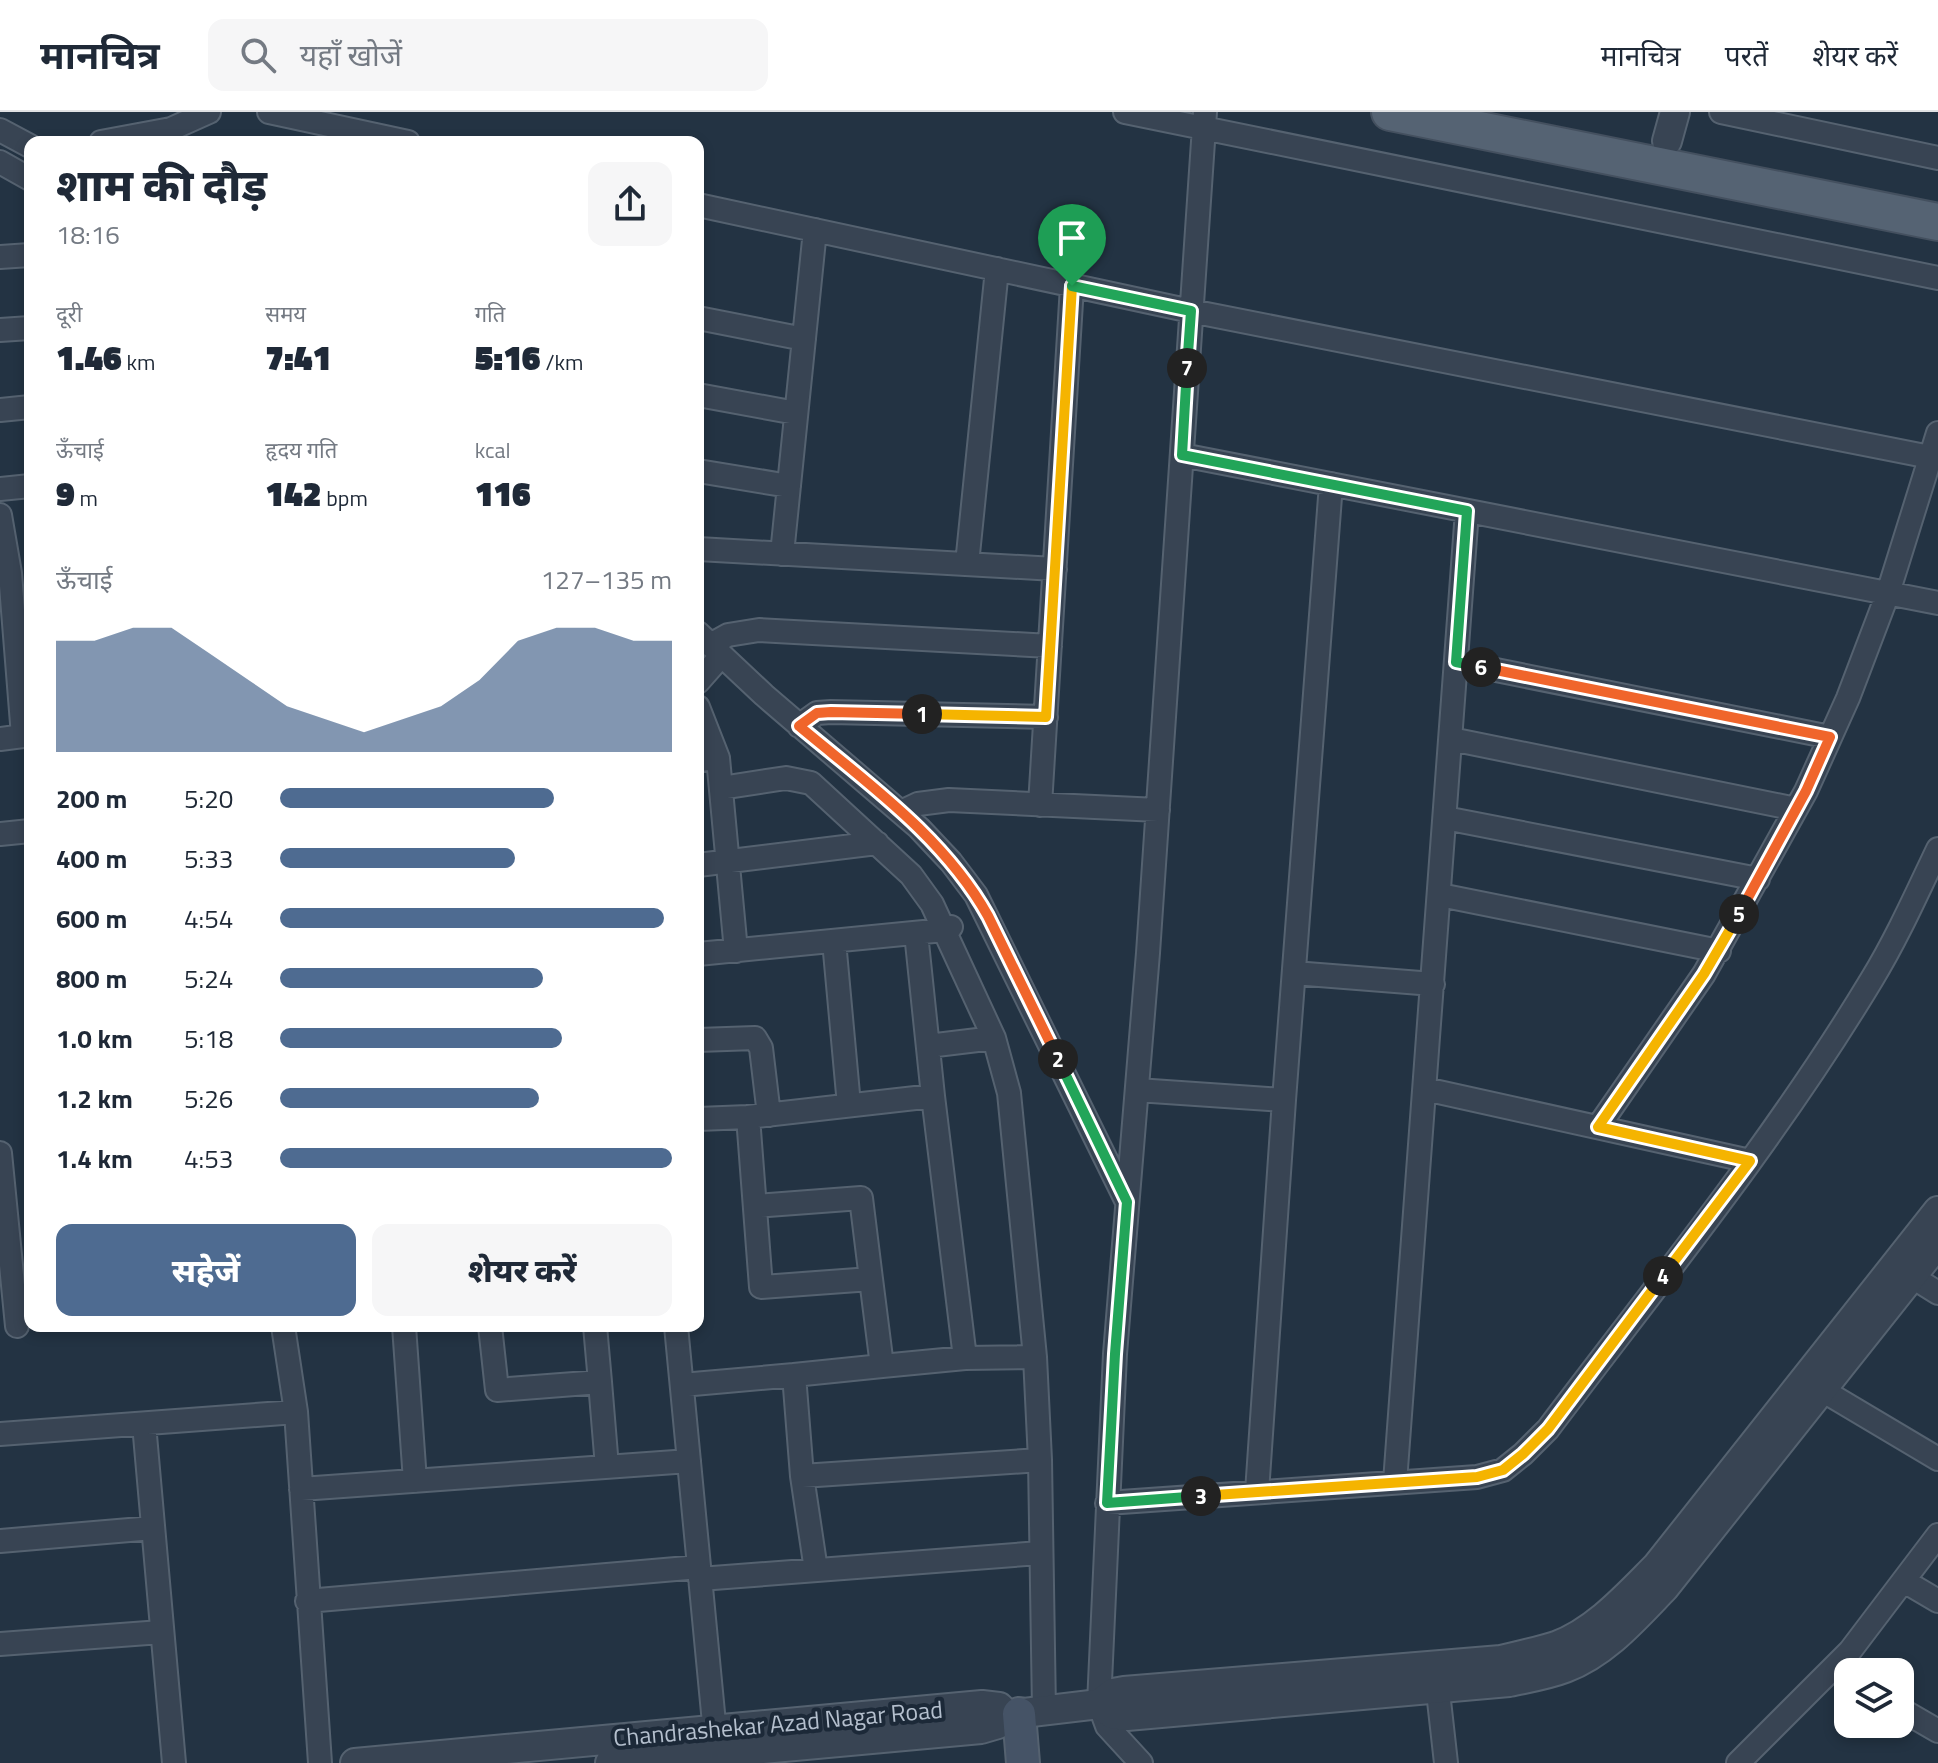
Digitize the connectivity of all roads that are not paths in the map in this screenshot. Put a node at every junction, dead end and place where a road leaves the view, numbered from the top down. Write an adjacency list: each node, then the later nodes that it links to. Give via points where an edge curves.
1 (209, 112): 10 (street)
2 (269, 112): 11 (street)
3 (1125, 112): 7 (street)
4 (1390, 112): 18 (main road)
5 (1523, 112): 8 (main road)
6 (1721, 112): 13 (street)
7 (1204, 120): 23 (street); 25 (street)
8 (1671, 127): 16 (main road)
9 (0, 130): 12 (street)
10 (171, 135)
11 (380, 136)
12 (24, 143)
13 (1938, 158)
14 (0, 162): 15 (street)
15 (24, 176)
16 (1938, 197)
17 (704, 206): 19 (street)
18 (1938, 222)
19 (815, 230): 22 (street); 29 (street)
20 (24, 255): 21 (street)
21 (0, 257)
22 (997, 269): 24 (street); 46 (street)
23 (1938, 278)
24 (1072, 286): 25 (street); 47 (street)
25 (1191, 311): 35 (street); 36 (street)
26 (704, 319): 29 (street)
27 (24, 328): 28 (street)
28 (0, 330)
29 (804, 339): 33 (street)
30 (704, 396): 33 (street)
31 (24, 408): 32 (street)
32 (0, 410)
33 (796, 413): 39 (street)
34 (1938, 433): 36 (street)
35 (1182, 455): 38 (street); 66 (street)
36 (1930, 457): 49 (street)
37 (704, 472): 39 (street)
38 (1331, 484): 42 (street); 84 (street)
39 (789, 486): 45 (street)
40 (24, 487): 41 (street)
41 (0, 489)
42 (1467, 511): 49 (street); 54 (street)
43 (0, 515): 48 (street)
44 (704, 549): 45 (street)
45 (782, 554): 46 (street)
46 (967, 564): 47 (street)
47 (1055, 569): 51 (street)
48 (13, 572): 52 (street)
49 (1888, 593): 50 (street); 58 (street)
50 (1938, 603)
51 (1050, 646): 53 (street, via 759,630 728,635); 55 (street)
52 (24, 654)
53 (707, 657): 56 (street)
54 (1456, 662): 58 (street); 61 (street)
55 (1046, 717): 56 (street, via 831,712 817,713); 64 (street)
56 (799, 726): 67 (street)
57 (24, 736): 60 (street)
58 (1830, 737): 65 (street)
59 (704, 738): 62 (street)
60 (0, 739)
61 (1451, 739): 65 (street); 68 (street)
62 (708, 759): 63 (street)
63 (721, 788): 71 (street, via 786,778 811,783); 73 (street)
64 (1040, 805): 66 (street); 67 (street, via 934,801)
65 (1796, 809): 75 (street)
66 (1158, 810): 90 (street)
67 (901, 812): 77 (street, via 951,862)
68 (1445, 818): 75 (street); 76 (street)
69 (24, 832): 70 (street)
70 (0, 834)
71 (877, 843): 73 (street); 78 (street, via 923,888)
72 (1938, 849): 98 (street, via 1874,976)
73 (727, 862): 74 (street); 81 (street)
74 (704, 864)
75 (1758, 879): 82 (street)
76 (1440, 895): 82 (street); 85 (street)
77 (988, 916): 78 (street); 99 (street)
78 (952, 927): 79 (street); 86 (street)
79 (916, 933): 80 (street); 88 (street)
80 (834, 941): 81 (street); 93 (street)
81 (736, 951): 83 (street)
82 (1719, 951): 96 (street)
83 (704, 954)
84 (1294, 973): 85 (street); 92 (street)
85 (1433, 984): 89 (street)
86 (994, 1038): 88 (street); 112 (street, via 1009,1093)
87 (704, 1040): 94 (street, via 755,1038 761,1048)
88 (928, 1046): 91 (street)
89 (1425, 1089): 96 (street); 128 (street)
90 (1137, 1090): 92 (street); 99 (street)
91 (933, 1096): 93 (street); 113 (street)
92 (1284, 1100): 130 (street)
93 (849, 1105): 94 (street)
94 (759, 1116): 95 (street); 100 (street)
95 (704, 1119)
96 (1598, 1127): 98 (street)
97 (0, 1153): 106 (street)
98 (1750, 1161): 128 (street, via 1548,1429 1523,1454 1503,1470 1477,1477)
99 (1127, 1202): 131 (street)
100 (755, 1206): 104 (street, via 861,1198); 104 (street, via 761,1287)
101 (1938, 1211): 103 (street)
102 (1938, 1243): 103 (street)
103 (1903, 1272): 105 (street); 118 (street); 144 (street, via 1657,1566 1618,1605 1557,1645)
104 (871, 1279): 114 (street)
105 (1938, 1293)
106 (16, 1327)
107 (284, 1332): 119 (street)
108 (404, 1332): 127 (street)
109 (491, 1332): 116 (street, via 497,1390)
110 (596, 1332): 116 (street)
111 (677, 1332): 117 (street)
112 (1035, 1357): 113 (street); 123 (street)
113 (965, 1358): 114 (street)
114 (882, 1366): 115 (street)
115 (794, 1375): 117 (street); 126 (street)
116 (600, 1382): 125 (street)
117 (682, 1385): 124 (street)
118 (1822, 1390): 122 (street); 144 (street, via 1664,1588 1594,1652 1565,1668 1509,1682)
119 (296, 1412): 120 (street); 129 (street)
120 (144, 1424): 121 (street); 132 (street)
121 (0, 1434)
122 (1938, 1459)
123 (1040, 1460): 126 (street); 135 (street)
124 (689, 1461): 125 (street); 137 (street)
125 (607, 1467): 127 (street)
126 (802, 1476): 136 (street)
127 (415, 1481): 129 (street)
128 (1395, 1482): 130 (street)
129 (301, 1489): 139 (street)
130 (1257, 1492): 131 (street)
131 (1107, 1503): 146 (street)
132 (153, 1528): 134 (street); 141 (street)
133 (1938, 1535): 138 (street)
134 (0, 1541)
135 (1040, 1553): 136 (street); 147 (street)
136 (816, 1570): 137 (street)
137 (700, 1573): 139 (street); 150 (street)
138 (1904, 1581): 140 (street); 143 (street)
139 (307, 1601): 153 (street)
140 (1938, 1601)
141 (161, 1632): 142 (street); 152 (street)
142 (0, 1644)
143 (1847, 1658)
144 (1436, 1677): 146 (street, via 1127,1716 1112,1714); 159 (street)
145 (1834, 1679): 160 (street)
146 (1099, 1704): 147 (street, Chandrashekar Azad Nagar Road); 158 (street, via 1107,1726)
147 (1023, 1713): 150 (street, Chandrashekar Azad Nagar Road, via 981,1729); 157 (main road)
148 (1914, 1717): 149 (street)
149 (1938, 1731)
150 (716, 1742): 151 (street, Chandrashekar Azad Nagar Road); 156 (street, Chandrashekar Azad Nagar Road)
151 (502, 1756): 154 (street, Chandrashekar Azad Nagar Road)
152 (174, 1763)
153 (320, 1763)
154 (355, 1763)
155 (610, 1763): 156 (street, Chandrashekar Azad Nagar Road)
156 (617, 1763)
157 (1023, 1763)
158 (1141, 1763)
159 (1446, 1763)
160 (1738, 1763)

